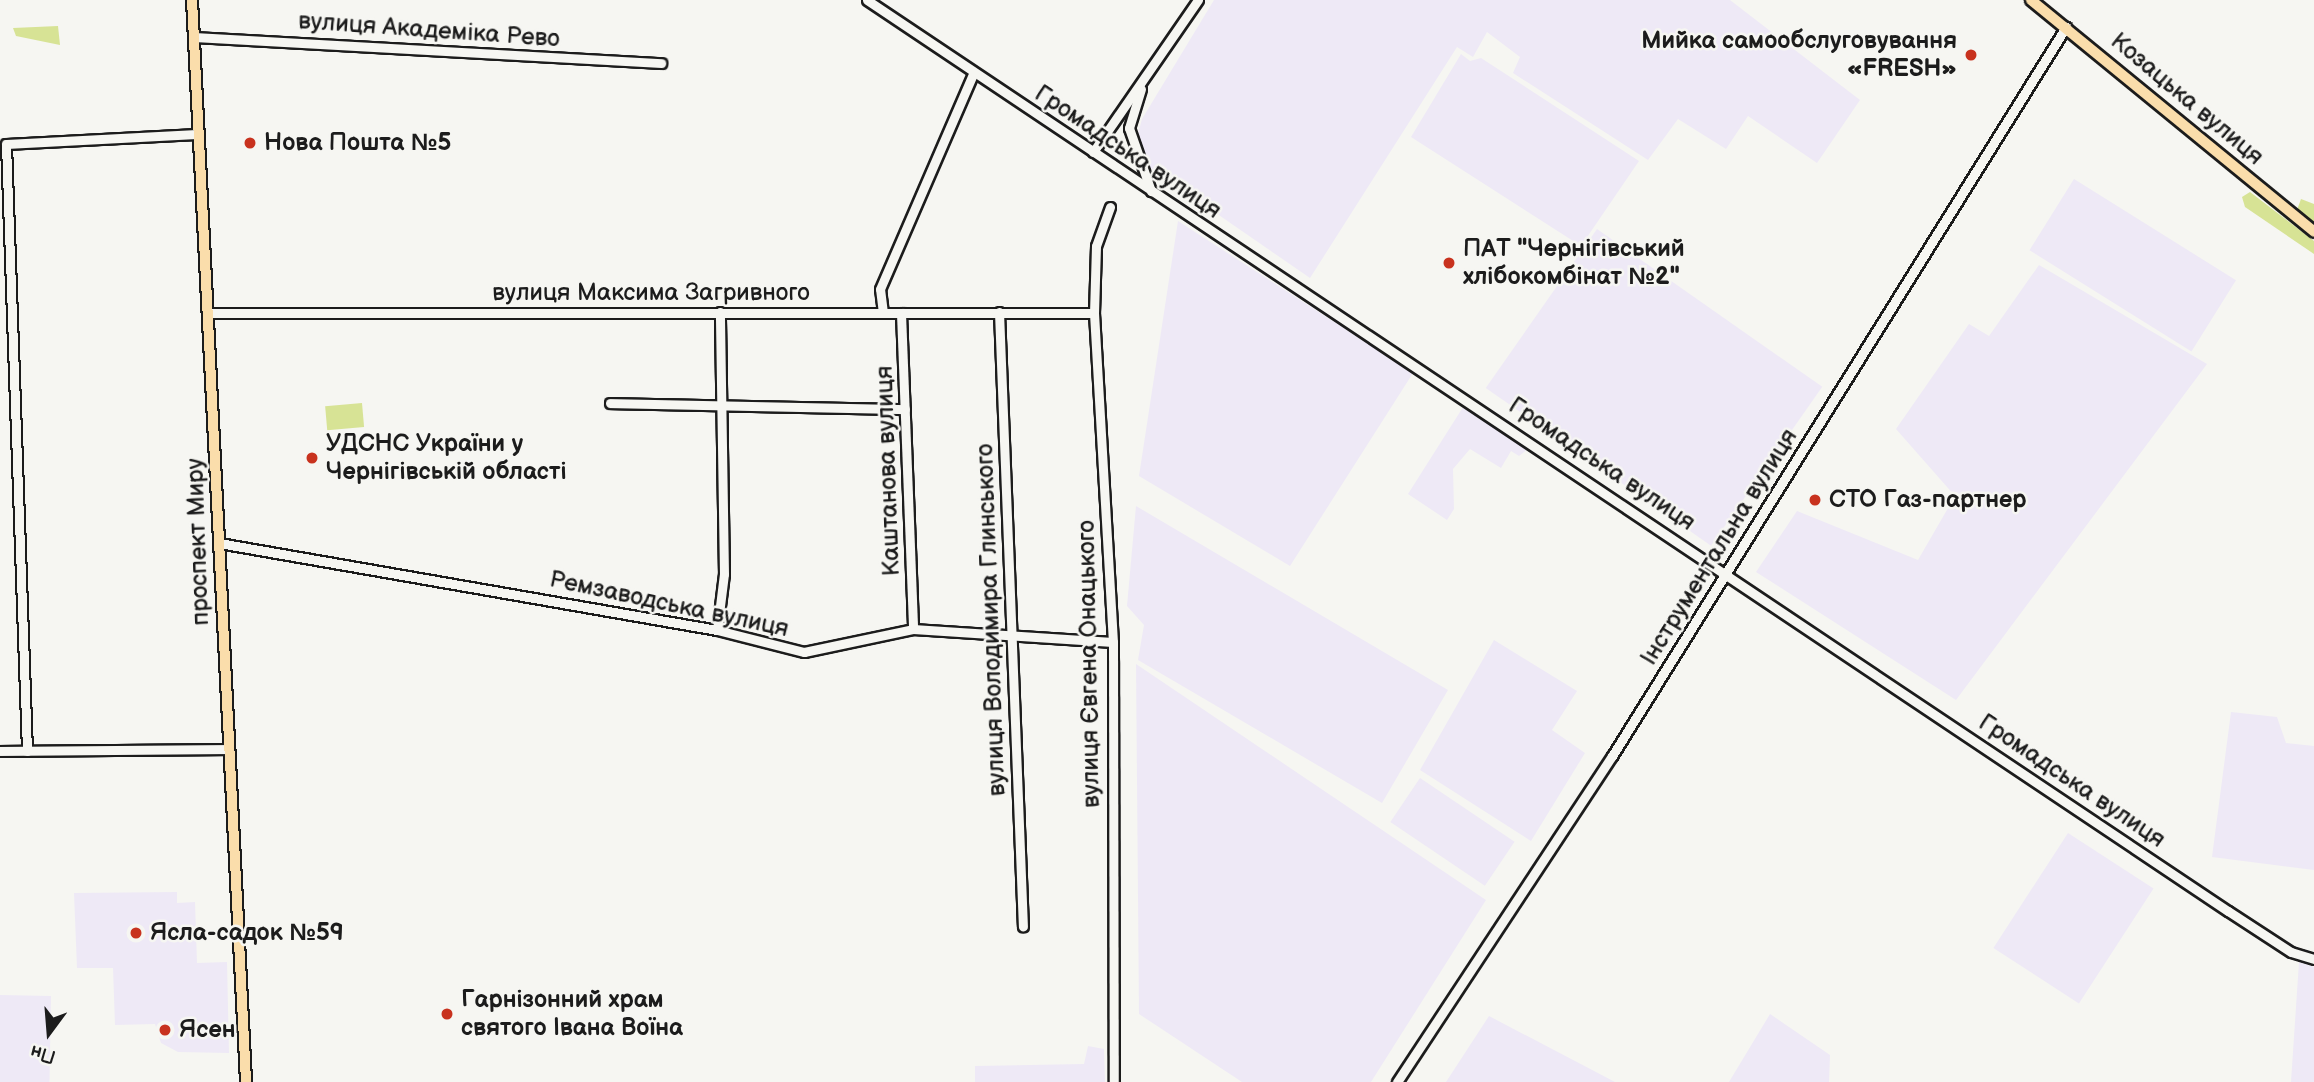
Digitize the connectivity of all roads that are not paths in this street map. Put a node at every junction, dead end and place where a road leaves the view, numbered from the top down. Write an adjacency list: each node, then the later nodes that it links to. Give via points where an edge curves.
1 (192, 0): 6 (main road, проспект Миру)
2 (867, 0): 8 (street, Громадська вулиця)
3 (1198, 0): 9 (street)
4 (2031, 0): 5 (main road, Козацька вулиця)
5 (2066, 27): 14 (main road, Козацька вулиця); 25 (street, Інструментальна вулиця)
6 (194, 37): 7 (street, вулиця Академіка Рево); 10 (main road, проспект Миру)
7 (662, 63)
8 (974, 72): 11 (street, Громадська вулиця); 18 (street, via 880,289)
9 (1146, 76): 11 (street); 12 (street, via 1129,128)
10 (197, 134): 17 (main road, проспект Миру); 32 (street, via 6,144)
11 (1093, 152): 12 (street, Громадська вулиця)
12 (1152, 193): 25 (street, Громадська вулиця)
13 (1110, 207): 20 (street, вулиця Євгена Онацького, via 1096,246)
14 (2314, 232)
15 (720, 312): 17 (street, вулиця Максима Загривного); 18 (street, вулиця Максима Загривного); 22 (street)
16 (999, 312): 19 (street, вулиця Максима Загривного); 20 (street, вулиця Максима Загривного); 28 (street, вулиця Володимира Глинського)
17 (208, 313): 24 (main road, проспект Миру)
18 (883, 313): 19 (street, вулиця Максима Загривного)
19 (901, 313): 23 (street, Каштанова вулиця)
20 (1094, 313): 29 (street, вулиця Євгена Онацького)
21 (610, 403): 22 (street)
22 (720, 405): 23 (street); 26 (street, via 724,574)
23 (905, 409): 27 (street, Каштанова вулиця)
24 (219, 542): 26 (street, Ремзаводська вулиця); 30 (main road, проспект Миру)
25 (1726, 573): 34 (street, Громадська вулиця, via 2228,911 2291,952); 37 (street, Інструментальна вулиця)
26 (717, 629): 27 (street, Ремзаводська вулиця, via 804,652)
27 (913, 629): 28 (street, Ремзаводська вулиця)
28 (1009, 632): 29 (street, Ремзаводська вулиця); 33 (street, вулиця Володимира Глинського)
29 (1113, 642): 36 (street, вулиця Євгена Онацького)
30 (228, 749): 32 (street); 35 (main road, проспект Миру)
31 (0, 751): 32 (street)
32 (27, 751)
33 (1023, 927)
34 (2314, 959)
35 (246, 1082)
36 (1114, 1082)
37 (1397, 1082)

